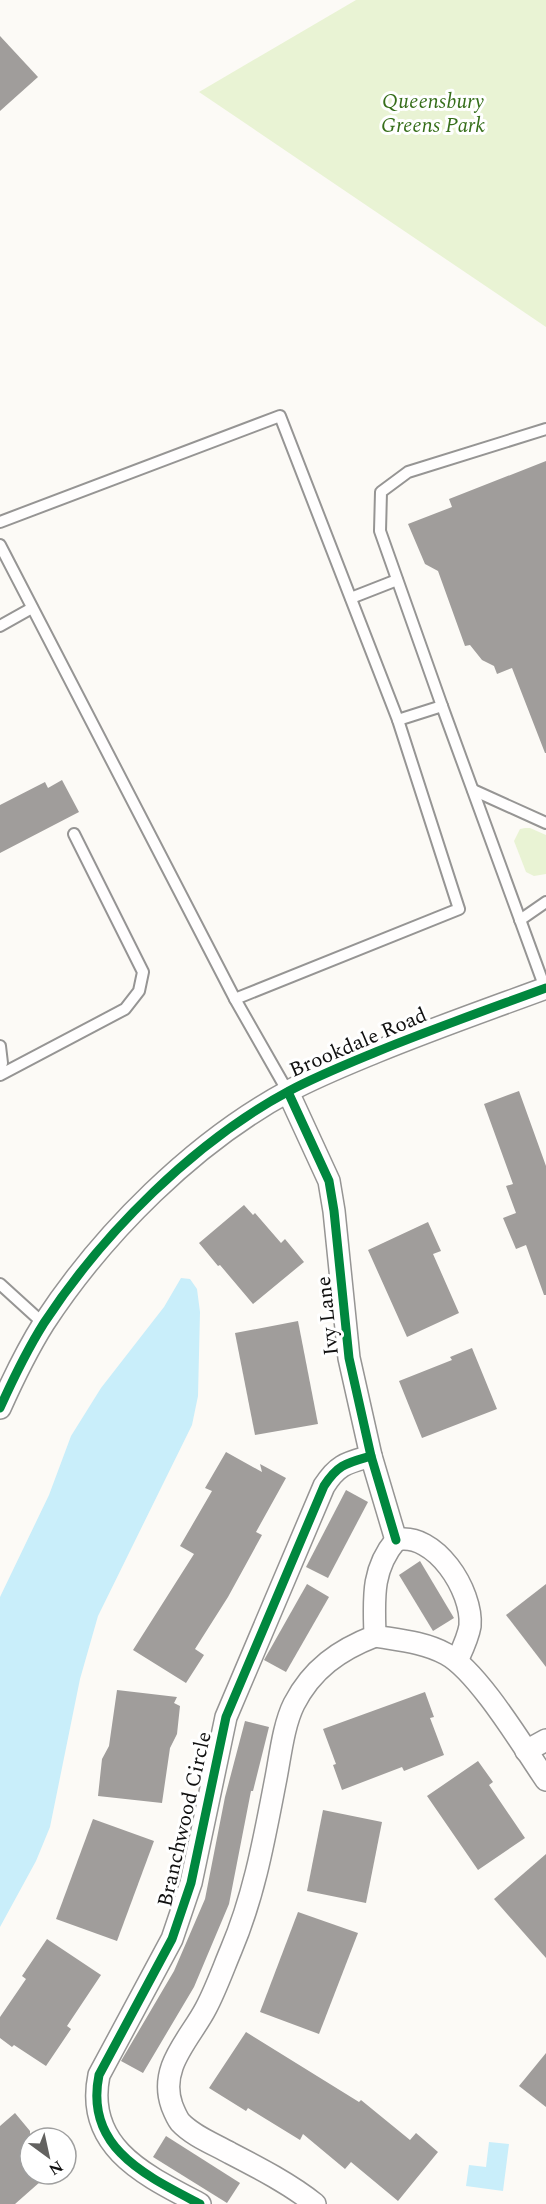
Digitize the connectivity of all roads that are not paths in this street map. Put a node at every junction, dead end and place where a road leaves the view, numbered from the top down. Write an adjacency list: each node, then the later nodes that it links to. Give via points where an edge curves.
1 (546, 429): 4 (lane, via 408,472 381,492 380,531)
2 (0, 522): 5 (lane, via 280,416)
3 (0, 545): 6 (lane)
4 (398, 580): 5 (lane); 8 (lane)
5 (351, 598): 9 (lane)
6 (32, 608): 7 (lane); 16 (lane)
7 (0, 626)
8 (442, 706): 9 (lane); 10 (lane)
9 (398, 720): 16 (lane, via 459,909)
10 (473, 790): 11 (lane); 14 (lane)
11 (546, 823)
12 (74, 834): 19 (lane, via 142,972 139,991 125,1009)
13 (546, 902): 14 (lane)
14 (520, 920): 15 (lane)
15 (546, 989): 20 (street, Brookdale Road, via 414,1037)
16 (235, 999): 20 (lane)
17 (0, 1046): 18 (lane)
18 (0, 1069)
19 (0, 1075)
20 (288, 1092): 22 (street, Brookdale Road, via 231,1128 170,1177 88,1263); 24 (street, Ivy Lane, via 329,1181 349,1358)
21 (0, 1284): 22 (lane)
22 (44, 1324): 23 (street, Brookdale Road)
23 (0, 1408)
24 (371, 1456): 25 (street, Ivy Lane); 31 (street, Branchwood Circle, via 343,1464 324,1486 226,1716 191,1883 179,1919 99,2075 97,2108 109,2140 141,2171)
25 (396, 1540): 26 (street, via 386,1553 376,1580); 27 (street, via 406,1538 424,1545 451,1568 465,1593 470,1626)
26 (375, 1636): 27 (street, via 432,1648); 32 (street, via 354,1644 316,1671 292,1707 258,1870 244,1917 207,2007 174,2059 168,2091 179,2121 194,2134 259,2168)
27 (457, 1661): 29 (street)
28 (546, 1740): 29 (street)
29 (526, 1751): 30 (street)
30 (546, 1780)
31 (200, 2204)
32 (315, 2204)

